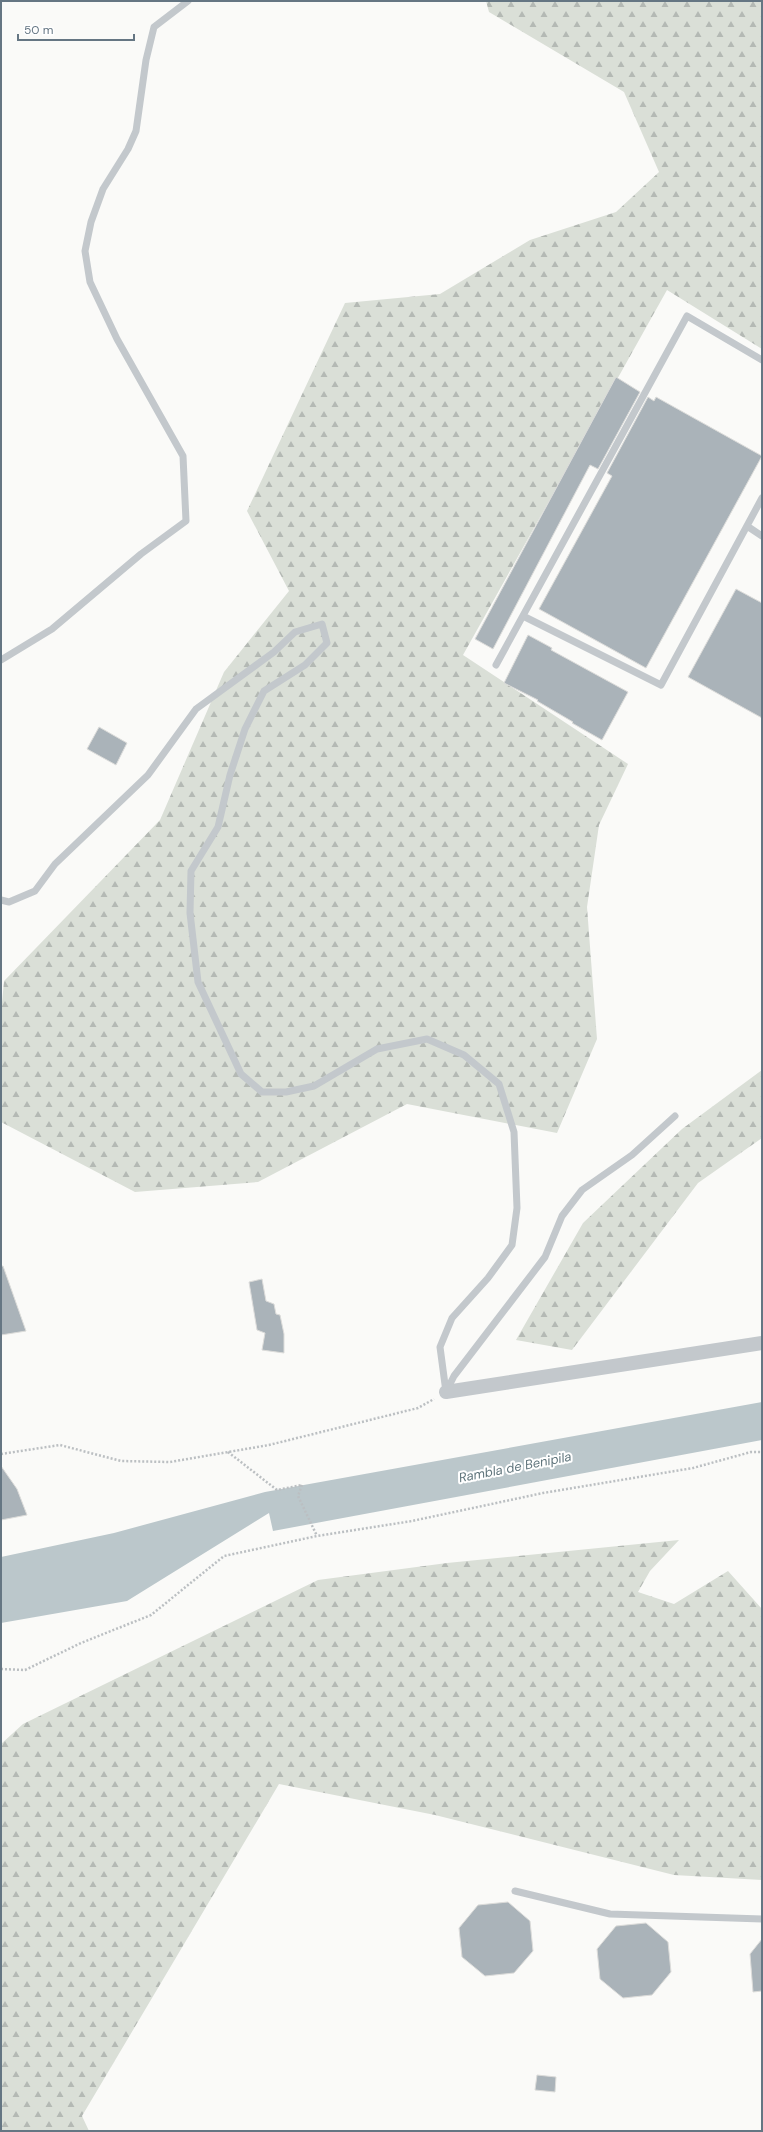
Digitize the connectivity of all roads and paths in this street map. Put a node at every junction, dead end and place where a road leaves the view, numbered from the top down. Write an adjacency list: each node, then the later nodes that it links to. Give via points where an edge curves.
1 (188, 1): 7 (lane, via 154,27 146,60 136,131 103,189 84,251 90,282 117,339 184,456 186,521 140,554 52,629)
2 (762, 360): 6 (lane, via 687,316)
3 (762, 498): 4 (lane)
4 (747, 526): 5 (lane); 6 (lane, via 660,686)
5 (762, 536)
6 (523, 616): 8 (lane)
7 (1, 660)
8 (496, 665)
9 (1, 900): 12 (lane, via 9,902 35,891 55,864 148,775 196,709 274,652 296,632 322,624 327,643 305,665 264,691 246,729 230,775 218,827 191,871 190,913 198,982 241,1074 262,1092 286,1092 314,1086 377,1049 427,1039 464,1055 499,1084 514,1132 517,1208 512,1245 488,1278 452,1318 440,1347)
10 (674, 1116): 12 (lane, via 632,1155 582,1190 562,1216 546,1257 454,1376)
11 (762, 1343): 12 (street)
12 (446, 1392): 13 (path, via 418,1408 268,1445)
13 (228, 1452): 15 (path, via 170,1462 121,1461 60,1445); 16 (path, via 277,1490 302,1485 298,1496)
14 (762, 1452): 16 (path, via 751,1452 693,1468 543,1494 412,1521)
15 (1, 1454)
16 (316, 1536): 17 (path, via 224,1556 151,1615 81,1643 25,1670)
17 (1, 1669)
18 (515, 1891): 19 (lane, via 610,1914)
19 (762, 1919)

